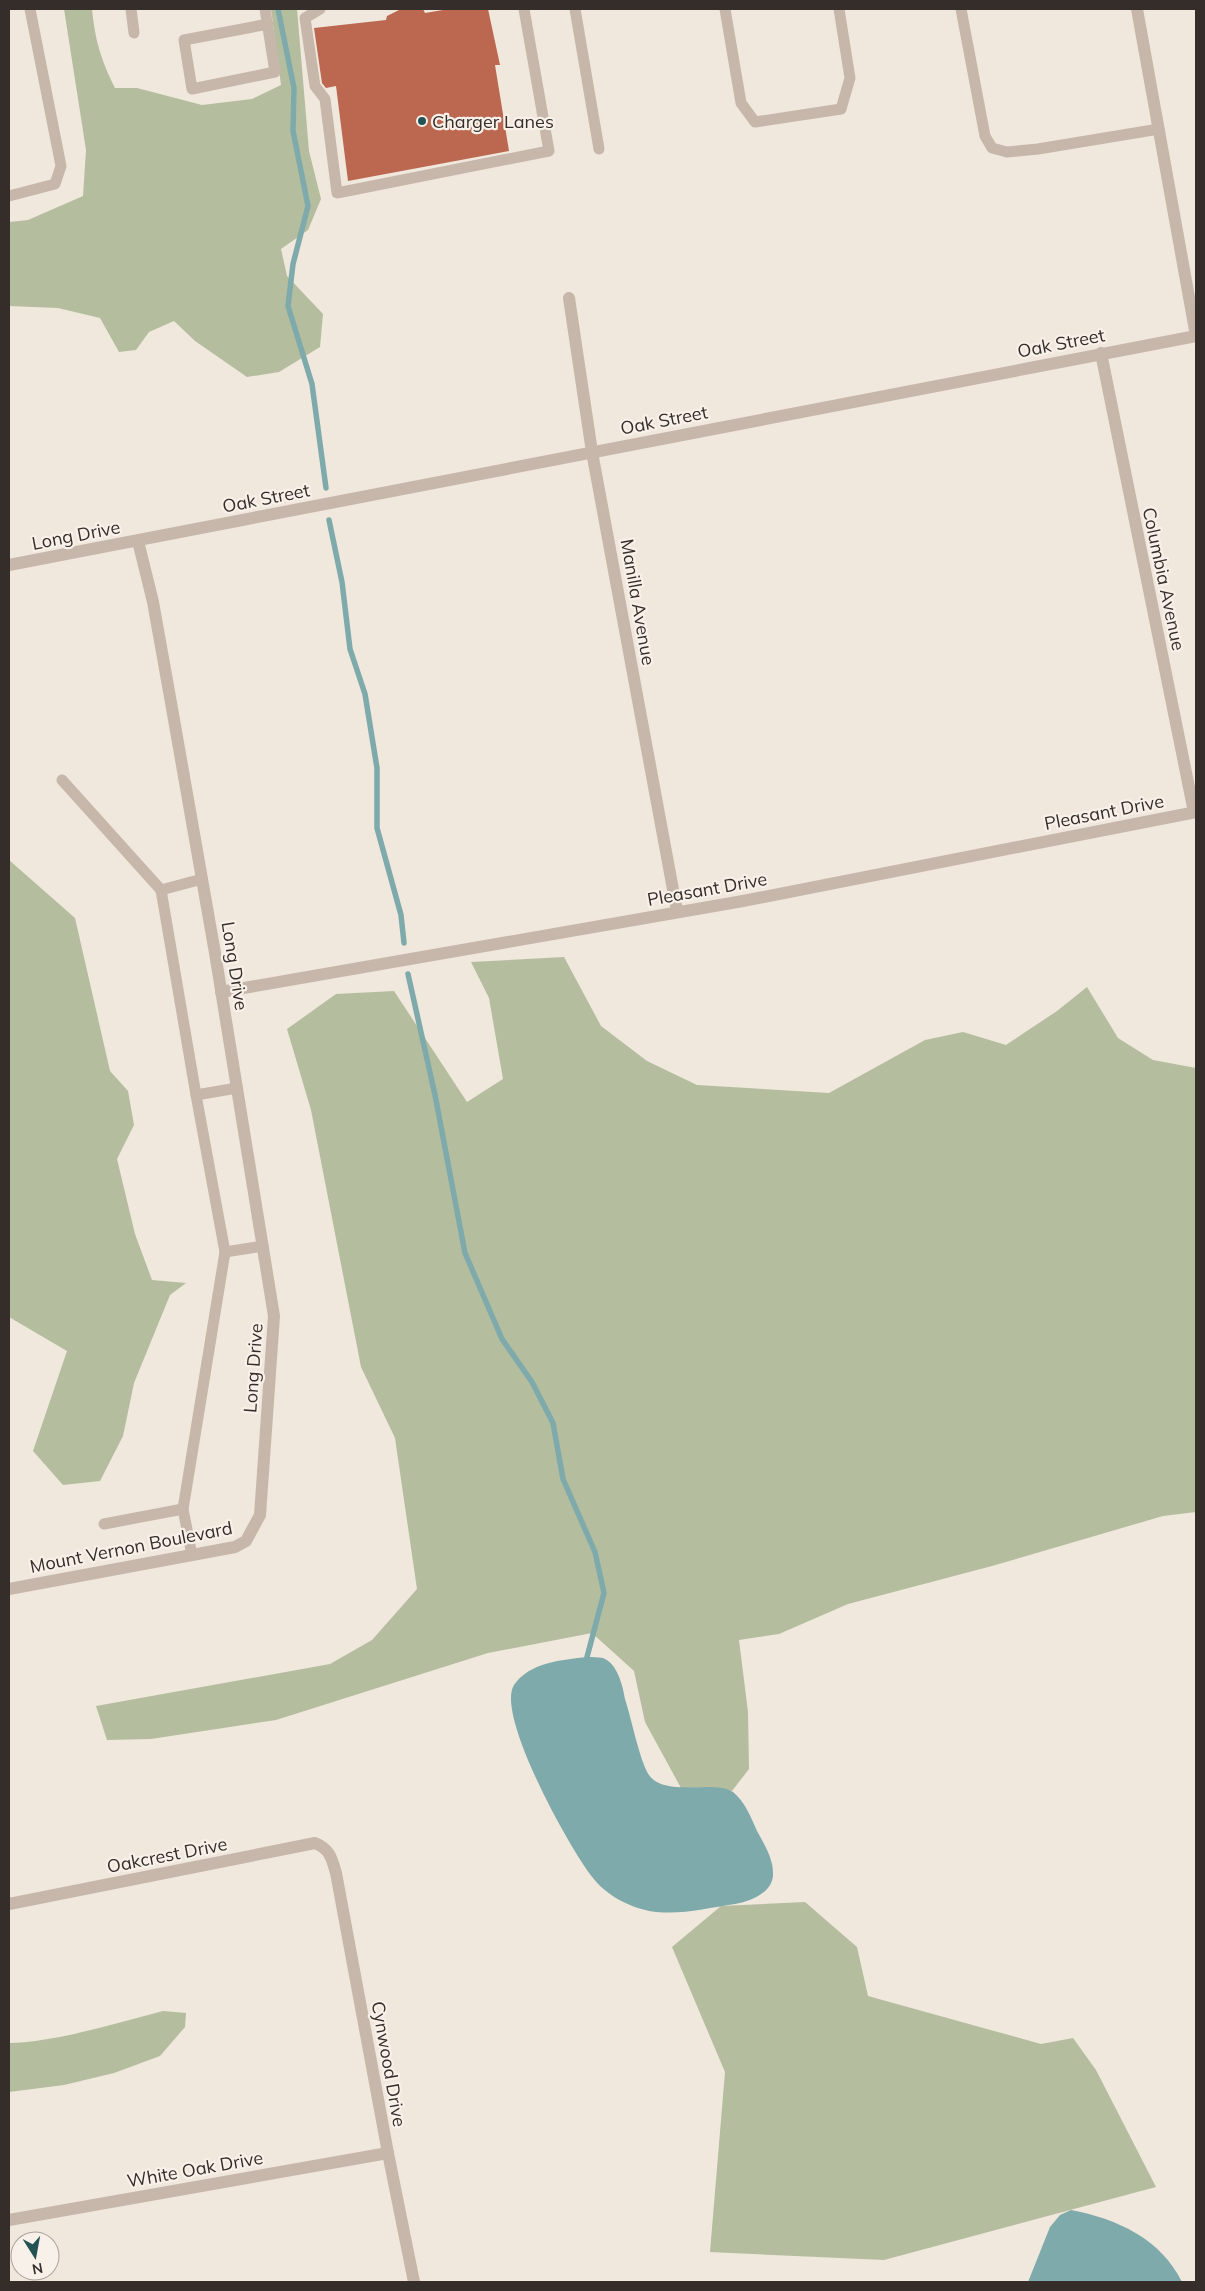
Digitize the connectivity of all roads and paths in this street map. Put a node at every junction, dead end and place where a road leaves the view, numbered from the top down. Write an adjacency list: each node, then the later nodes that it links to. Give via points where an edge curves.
1 (30, 9): 15 (lane, via 61,166 55,184)
2 (131, 9): 12 (lane)
3 (266, 9): 11 (lane)
4 (320, 9): 5 (lane, via 305,18 315,86 324,99 338,193 549,151)
5 (524, 9)
6 (574, 9): 14 (lane)
7 (725, 9): 8 (lane, via 741,103 755,122 841,109 850,78)
8 (839, 9)
9 (961, 9): 13 (lane, via 985,136 992,148 1007,152 1038,149)
10 (1138, 9): 13 (street)
11 (268, 24): 11 (lane, via 275,72 192,89 184,40)
12 (134, 33)
13 (1159, 128): 17 (street)
14 (599, 149)
15 (9, 196)
16 (568, 298): 19 (street, Manilla Avenue)
17 (1196, 336): 18 (street, Oak Street)
18 (1101, 353): 19 (street, Oak Street); 23 (street, Columbia Avenue)
19 (592, 452): 20 (street, Oak Street); 26 (street, Manilla Avenue)
20 (138, 541): 21 (street, Long Drive); 24 (street, Long Drive, via 153,602)
21 (9, 565)
22 (62, 780): 25 (lane)
23 (1195, 812): 26 (street, Pleasant Drive)
24 (202, 879): 25 (lane); 27 (street, Long Drive)
25 (161, 890): 29 (lane)
26 (677, 911): 27 (street, Pleasant Drive)
27 (221, 992): 28 (street, Long Drive)
28 (237, 1088): 29 (lane); 30 (street, Long Drive)
29 (196, 1095): 31 (lane)
30 (263, 1246): 31 (lane); 34 (street, Long Drive, via 274,1316 274,1342 260,1515)
31 (225, 1252): 32 (lane)
32 (182, 1509): 33 (lane); 35 (lane)
33 (104, 1524)
34 (254, 1529): 35 (street, Mount Vernon Boulevard, via 246,1541 235,1547)
35 (192, 1555): 36 (street, Mount Vernon Boulevard)
36 (9, 1589)
37 (329, 1853): 38 (street, Oakcrest Drive, via 315,1843); 39 (street, Cynwood Drive, via 336,1873)
38 (9, 1904)
39 (388, 2153): 40 (street, White Oak Drive); 41 (street, Cynwood Drive)
40 (9, 2220)
41 (414, 2282)

